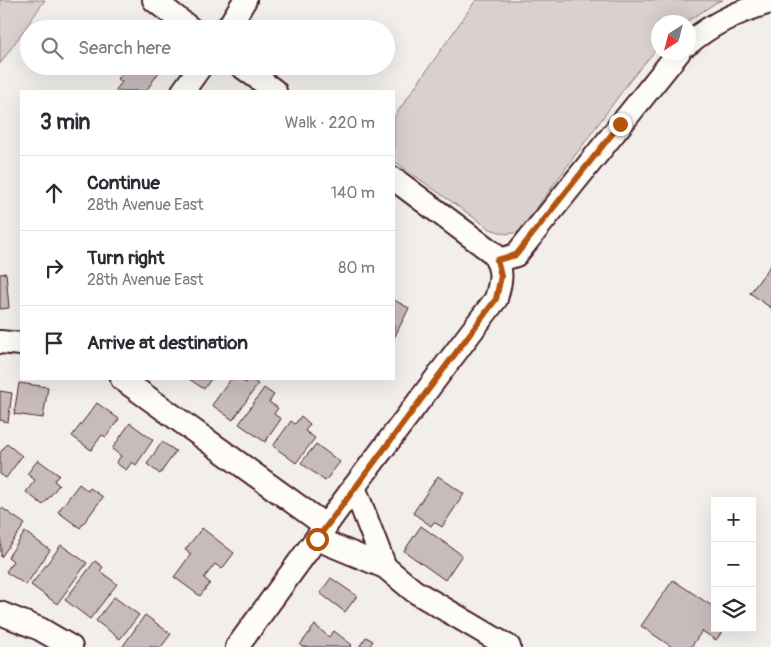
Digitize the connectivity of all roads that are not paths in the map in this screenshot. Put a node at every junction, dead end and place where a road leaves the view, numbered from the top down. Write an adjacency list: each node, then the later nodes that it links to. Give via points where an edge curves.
1 (154, 0): 4 (street)
2 (245, 0): 5 (street)
3 (771, 2): 6 (street, via 733,16)
4 (180, 20)
5 (233, 20)
6 (696, 38)
7 (673, 60): 13 (street, via 516,255)
8 (195, 75): 10 (street)
9 (254, 75): 11 (street)
10 (184, 90)
11 (274, 90)
12 (395, 180): 13 (street, via 478,241)
13 (497, 260): 17 (street, via 501,276 496,299)
14 (0, 342): 15 (street)
15 (20, 344)
16 (123, 380): 18 (street)
17 (354, 487): 18 (street); 19 (street)
18 (322, 532): 19 (street); 22 (street)
19 (385, 567): 23 (street, via 414,591)
20 (0, 613): 21 (street, via 40,629)
21 (71, 647)
22 (237, 647)
23 (508, 647)

